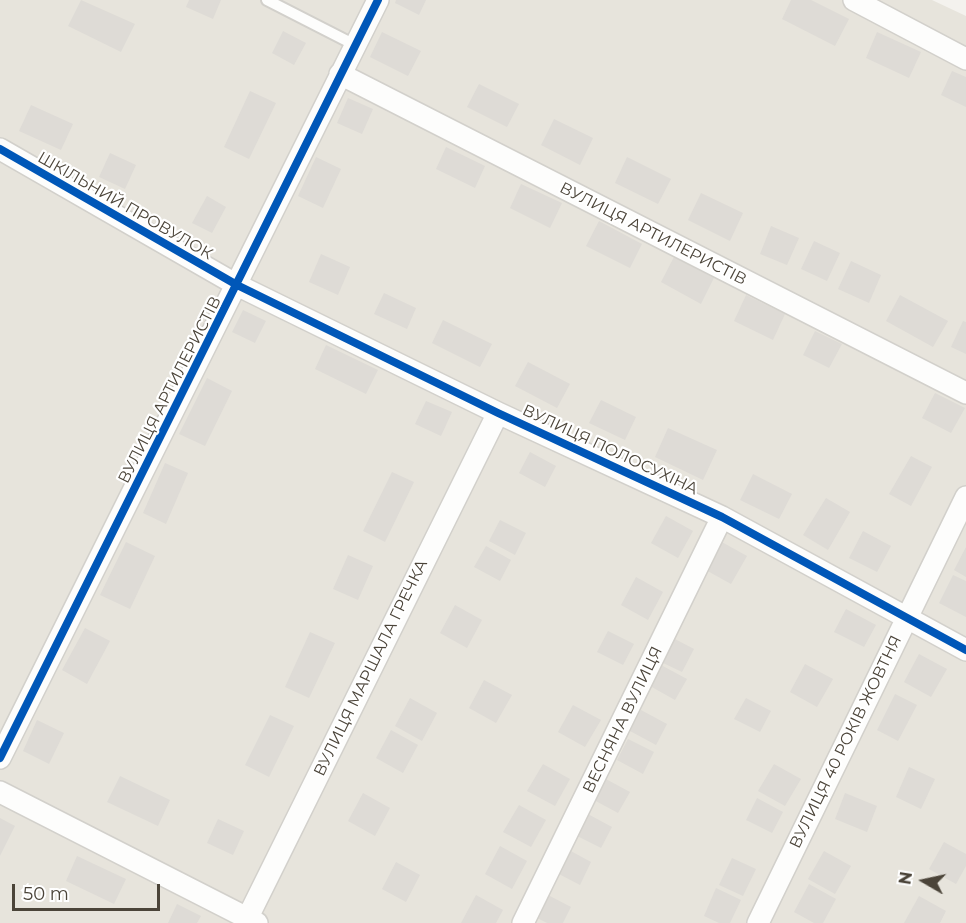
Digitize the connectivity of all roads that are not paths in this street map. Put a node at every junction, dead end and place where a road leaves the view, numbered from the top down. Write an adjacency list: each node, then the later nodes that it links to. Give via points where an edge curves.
1 (267, 0): 4 (lane)
2 (378, 0): 4 (street, ВУЛИЦЯ АРТИЛЕРИСТІВ)
3 (854, 0): 5 (street)
4 (355, 45): 6 (street, ВУЛИЦЯ АРТИЛЕРИСТІВ)
5 (966, 59)
6 (340, 74): 8 (street, ВУЛИЦЯ АРТИЛЕРИСТІВ); 9 (street, ВУЛИЦЯ АРТИЛЕРИСТІВ)
7 (0, 149): 8 (street, ШКІЛЬНИЙ ПРОВУЛОК)
8 (237, 285): 10 (street, ВУЛИЦЯ ПОЛОСУХІНА); 15 (street, ВУЛИЦЯ АРТИЛЕРИСТІВ)
9 (966, 393)
10 (498, 413): 12 (street, ВУЛИЦЯ ПОЛОСУХІНА); 17 (street, ВУЛИЦЯ МАРШАЛА ГРЕЧКА)
11 (966, 497): 13 (street, ВУЛИЦЯ 40 РОКІВ ЖОВТНЯ)
12 (722, 517): 13 (street, ВУЛИЦЯ ПОЛОСУХІНА); 18 (street, ВЕСНЯНА ВУЛИЦЯ)
13 (906, 619): 14 (street, ВУЛИЦЯ ПОЛОСУХІНА); 19 (street, ВУЛИЦЯ 40 РОКІВ ЖОВТНЯ)
14 (966, 650)
15 (0, 758)
16 (0, 792): 17 (street)
17 (250, 921)
18 (523, 923)
19 (758, 923)

